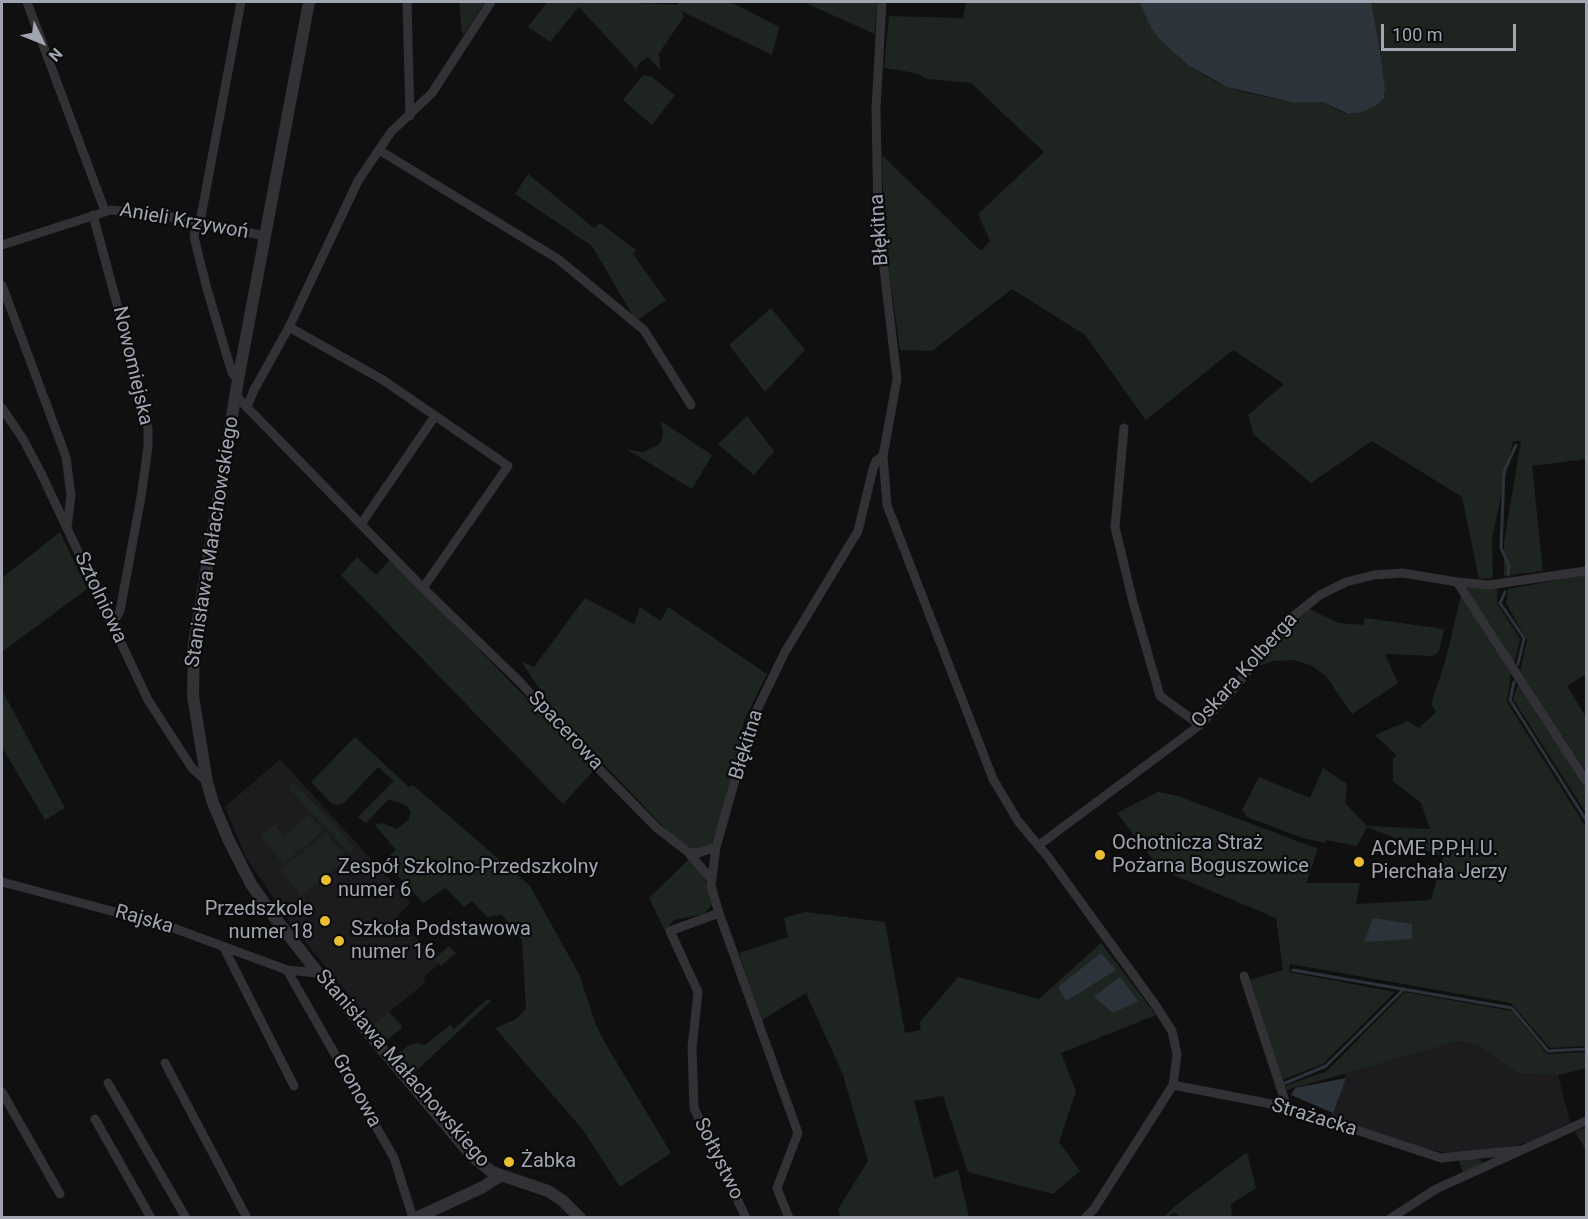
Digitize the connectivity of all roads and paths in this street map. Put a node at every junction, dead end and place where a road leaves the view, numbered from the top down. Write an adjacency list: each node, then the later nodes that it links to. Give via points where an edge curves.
1 (27, 2): 9 (street)
2 (241, 2): 11 (street)
3 (309, 2): 12 (street, Stanisława Małachowskiego)
4 (407, 2): 7 (street)
5 (491, 2): 7 (street, via 432,93)
6 (882, 2): 24 (street, Błękitna, via 876,108 878,218 897,380)
7 (410, 116): 8 (street, via 391,132)
8 (379, 150): 15 (street, via 358,181); 19 (street, via 558,259 644,330)
9 (105, 211): 10 (street, Anieli Krzywoń); 11 (street, Anieli Krzywoń)
10 (93, 215): 13 (street, Anieli Krzywoń); 30 (street, Nowomiejska, via 148,429 141,497 120,611)
11 (198, 222): 12 (street, Anieli Krzywoń); 16 (street, via 194,237 207,289 232,373)
12 (265, 236): 16 (street, Stanisława Małachowskiego)
13 (2, 245)
14 (2, 285): 26 (street, via 66,457 71,495)
15 (289, 327): 17 (street); 22 (street, via 383,380)
16 (238, 380): 18 (street, Stanisława Małachowskiego)
17 (254, 390): 18 (street, Stanisława Małachowskiego); 20 (street)
18 (236, 396): 20 (street, Spacerowa); 33 (street, Stanisława Małachowskiego, via 194,644 193,696)
19 (691, 405)
20 (247, 407): 25 (street, Spacerowa)
21 (2, 408): 26 (street, Sztolniowa, via 32,457)
22 (435, 416): 25 (street); 29 (street, via 507,466)
23 (1124, 428): 31 (street, via 1115,527 1130,591 1160,696)
24 (883, 456): 34 (street, Błękitna, via 887,506 993,779 1018,821); 35 (street, Błękitna, via 873,469 858,531 785,652 752,720)
25 (361, 524): 29 (street, Spacerowa)
26 (67, 529): 30 (street, Sztolniowa)
27 (1587, 571): 28 (street, Oskara Kolberga, via 1489,585)
28 (1457, 582): 31 (street, Oskara Kolberga, via 1403,573 1374,575 1346,582 1320,595 1287,621); 32 (street)
29 (423, 588): 36 (street, Spacerowa, via 520,682 657,828)
30 (112, 624): 33 (street, Sztolniowa, via 153,710 192,768)
31 (1200, 725): 34 (street, Oskara Kolberga)
32 (1587, 781)
33 (207, 782): 42 (street, Stanisława Małachowskiego, via 221,823 251,884)
34 (1039, 845): 46 (street, via 1172,1031 1177,1054)
35 (716, 847): 36 (street); 37 (street, Błękitna)
36 (688, 852): 37 (street, Spacerowa)
37 (712, 880): 39 (street)
38 (2, 882): 40 (street, Rajska, via 168,926)
39 (719, 913): 62 (street, Sołtystwo, via 670,932 698,992 692,1048 694,1108); 63 (street, via 798,1133 777,1188)
40 (223, 945): 41 (street, Rajska); 47 (street)
41 (287, 970): 42 (street, Rajska); 60 (street, Gronowa, via 394,1158)
42 (318, 973): 54 (street, Stanisława Małachowskiego, via 471,1155)
43 (1244, 976): 49 (street)
44 (165, 1063): 59 (street)
45 (108, 1083): 58 (street)
46 (1173, 1085): 49 (street, Strażacka); 64 (street)
47 (294, 1086)
48 (2, 1092): 56 (street)
49 (1287, 1107): 53 (street, Strażacka, via 1441,1158)
50 (95, 1119): 57 (street)
51 (1587, 1121): 52 (street)
52 (1520, 1150): 53 (street, Strażacka); 55 (street)
53 (1452, 1158): 55 (street)
54 (500, 1176): 60 (street); 61 (street, Stanisława Małachowskiego, via 548,1191)
55 (1459, 1178): 65 (street)
56 (60, 1194)
57 (152, 1218)
58 (186, 1218)
59 (247, 1218)
60 (414, 1218)
61 (580, 1218)
62 (746, 1218)
63 (789, 1218)
64 (1085, 1218)
65 (1391, 1218)

